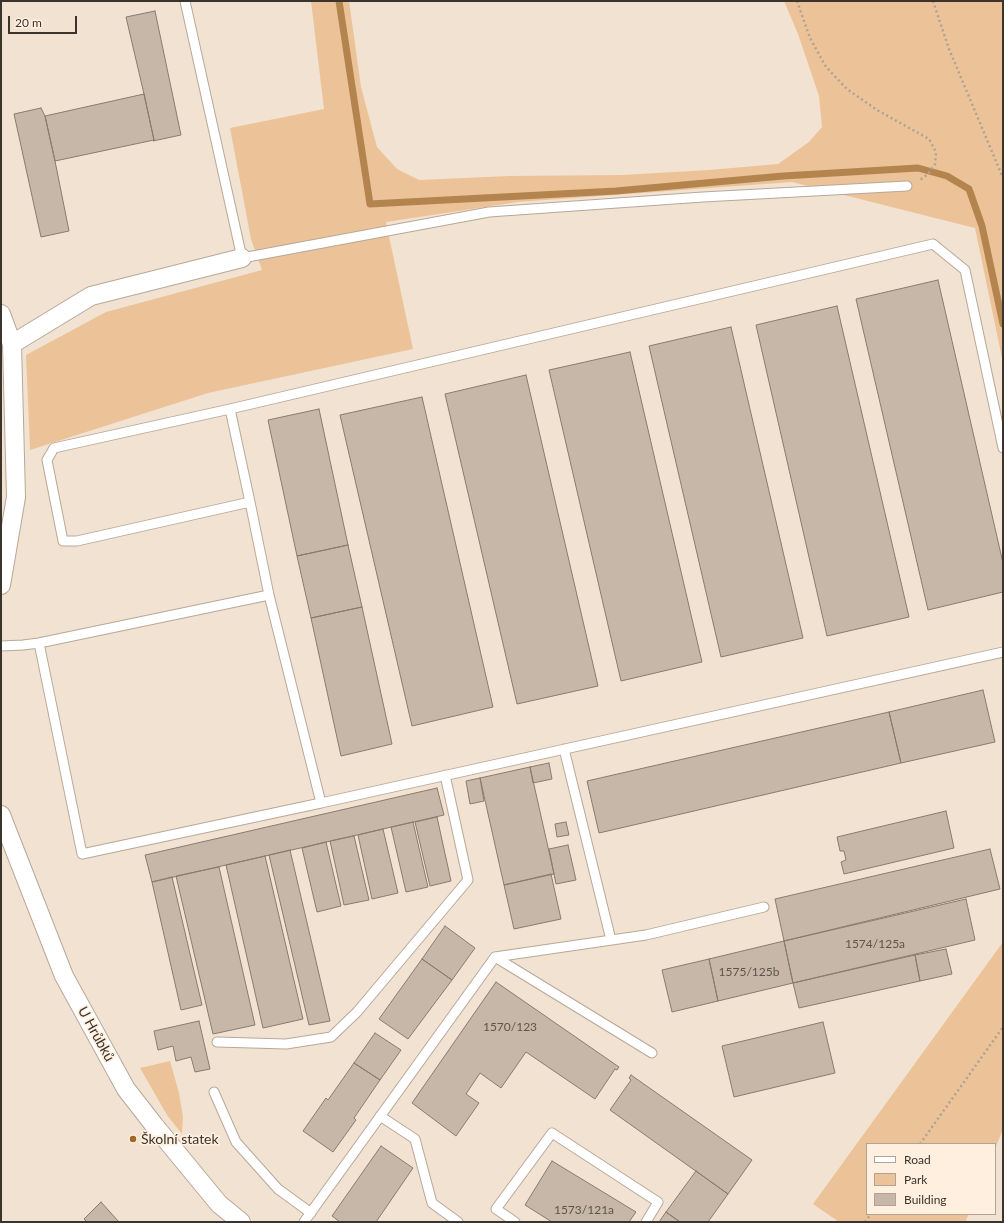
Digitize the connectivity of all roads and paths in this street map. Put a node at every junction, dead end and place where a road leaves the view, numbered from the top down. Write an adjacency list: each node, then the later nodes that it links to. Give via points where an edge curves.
1 (186, 1): 7 (lane)
2 (796, 1): 4 (path, via 810,38 826,67 847,88 877,110 929,139 936,152 935,164)
3 (933, 1): 5 (path, via 949,48)
4 (923, 178)
5 (1003, 178)
6 (907, 186): 7 (lane, via 489,212)
7 (242, 258): 9 (street, via 91,296)
8 (1, 314): 9 (street)
9 (12, 344): 13 (street, via 16,496)
10 (230, 409): 11 (lane, via 933,244 965,270); 12 (lane); 12 (lane, via 54,448 47,460 63,541 78,541)
11 (1003, 448)
12 (250, 502): 14 (lane)
13 (1, 585)
14 (269, 595): 15 (lane); 20 (lane)
15 (39, 642): 16 (lane); 20 (lane, via 82,854)
16 (1, 646)
17 (1003, 652): 18 (lane)
18 (564, 749): 19 (lane); 23 (lane)
19 (444, 775): 20 (lane); 26 (lane, via 468,880 357,1012 331,1037 286,1044)
20 (321, 803)
21 (1, 815): 32 (street, U Hrůbků, via 64,976 126,1089 219,1204)
22 (764, 907): 23 (lane, via 646,935)
23 (611, 940): 24 (lane)
24 (495, 957): 27 (lane); 29 (lane)
25 (1003, 1027): 30 (path)
26 (217, 1042)
27 (652, 1053)
28 (214, 1092): 31 (lane, via 236,1142 278,1189)
29 (380, 1116): 31 (lane); 34 (lane, via 415,1139 432,1203)
30 (921, 1143)
31 (311, 1213): 33 (lane)
32 (241, 1222)
33 (304, 1222)
34 (458, 1222)
35 (515, 1222): 36 (lane, via 496,1209 552,1133 658,1202)
36 (646, 1222)

